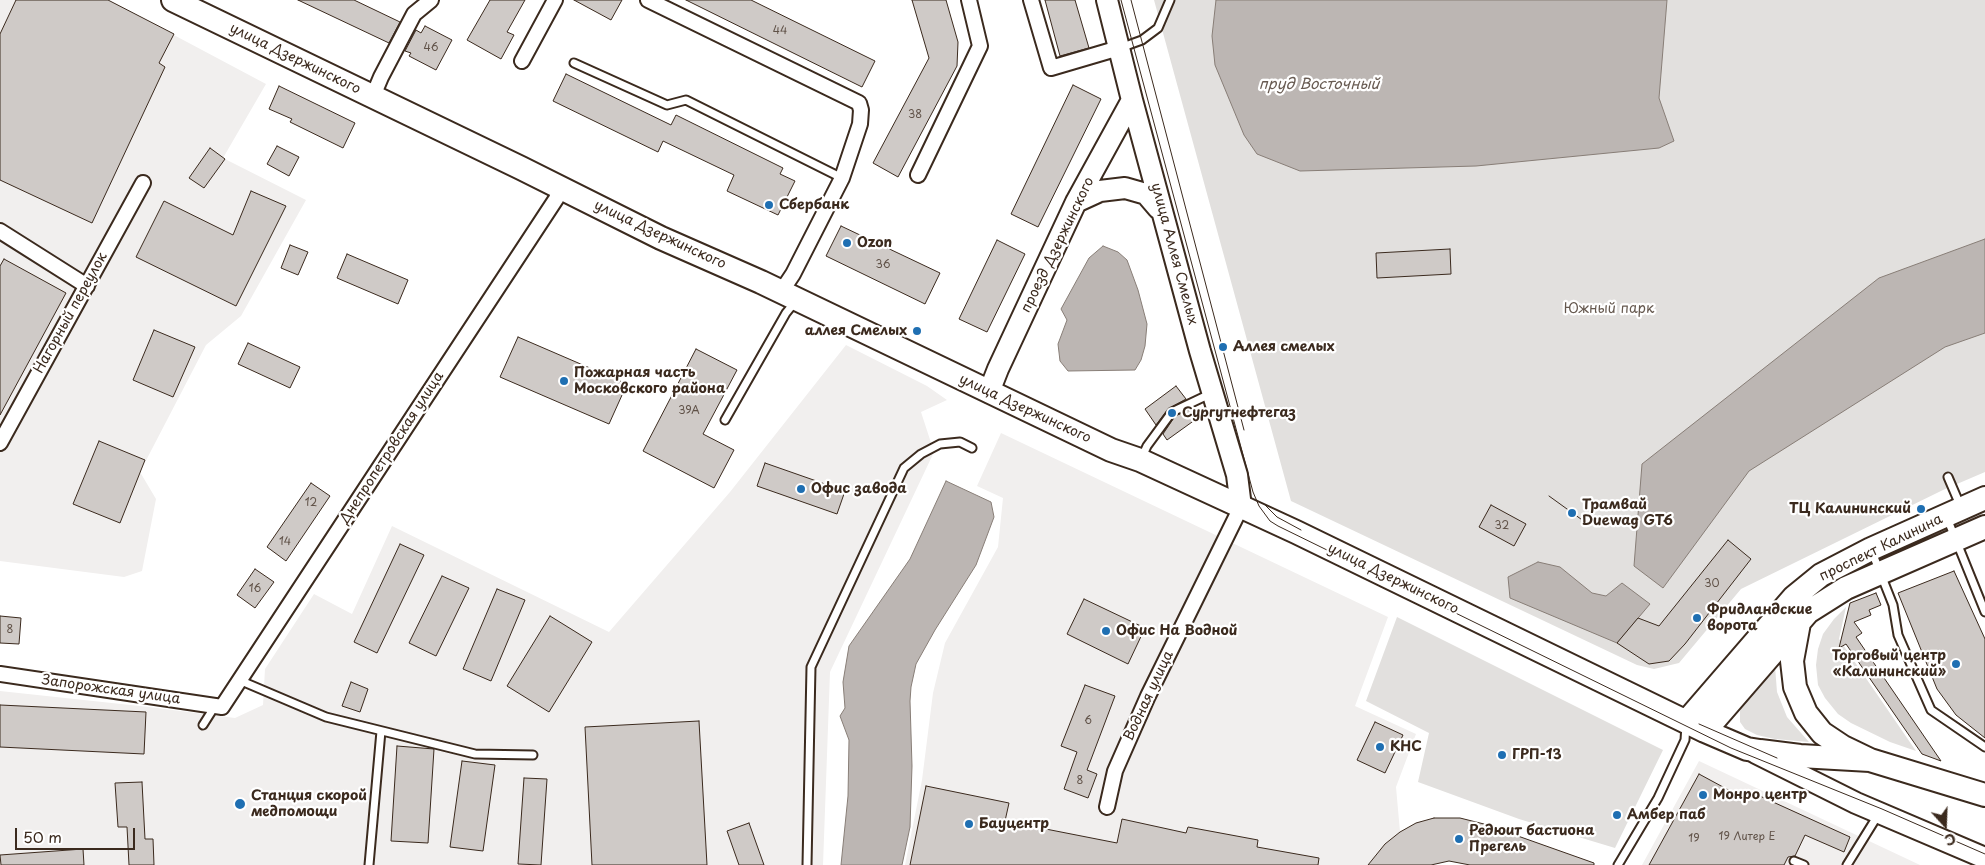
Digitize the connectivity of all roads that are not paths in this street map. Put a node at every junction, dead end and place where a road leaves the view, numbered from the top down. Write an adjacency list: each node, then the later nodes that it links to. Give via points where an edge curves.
1 (173, 0): 12 (main road, улица Дзержинского)
2 (431, 0): 12 (street, via 414,14)
3 (555, 0): 10 (street)
4 (648, 0): 15 (street, via 859,103 860,124)
5 (970, 0): 14 (street, via 980,46)
6 (1031, 0): 9 (street, via 1051,68)
7 (1108, 0): 9 (main road, улица Аллея Смелых)
8 (1170, 0): 9 (lane, via 1158,28 1142,40)
9 (1119, 48): 13 (main road, улица Аллея Смелых)
10 (522, 61)
11 (574, 63): 15 (lane, via 667,105 686,100)
12 (373, 96): 17 (main road, улица Дзержинского)
13 (1132, 100): 18 (main road, проезд Дзержинского); 19 (main road, улица Аллея Смелых)
14 (918, 174)
15 (842, 178): 22 (street, via 793,274)
16 (143, 183): 21 (street, Нагорный переулок)
17 (561, 188): 22 (main road, улица Дзержинского); 41 (street, Днепропетровская улица)
18 (1076, 202): 19 (main road, via 1100,191 1125,188 1146,194 1158,208); 23 (main road, проезд Дзержинского)
19 (1161, 207): 24 (main road, улица Аллея Смелых)
20 (0, 230): 21 (street)
21 (87, 286): 26 (street, Нагорный переулок)
22 (789, 296): 23 (main road, улица Дзержинского); 25 (lane, via 786,313)
23 (989, 392): 28 (main road, улица Дзержинского, via 1111,450)
24 (1213, 392): 28 (lane, via 1172,412); 31 (main road, улица Аллея Смелых, via 1237,475)
25 (725, 420)
26 (0, 443)
27 (972, 448): 57 (lane, via 960,442 940,444 904,468 811,667)
28 (1140, 460): 31 (main road, улица Дзержинского)
29 (1948, 477): 32 (lane)
30 (1985, 498): 32 (main road, проспект Калинина)
31 (1241, 507): 44 (main road, улица Дзержинского); 51 (street, Водная улица, via 1148,696 1115,771)
32 (1953, 512): 34 (lane); 35 (main road, проспект Калинина)
33 (1985, 527): 34 (main road, проспект Калинина)
34 (1956, 540): 36 (main road, проспект Калинина); 38 (lane)
35 (1871, 549): 36 (lane); 37 (main road, проспект Калинина)
36 (1880, 573): 39 (main road, проспект Калинина, via 1833,595); 46 (lane, via 1893,605 1898,635 1931,710)
37 (1821, 575): 39 (main road, via 1804,602); 44 (main road, проспект Калинина, via 1794,597)
38 (1985, 612)
39 (1799, 622): 44 (main road, проспект Калинина); 49 (main road, via 1792,661 1795,687 1806,713 1822,733)
40 (0, 674): 42 (street, Запорожская улица)
41 (239, 680): 42 (street, Днепропетровская улица); 45 (lane, via 326,718)
42 (219, 706): 43 (lane)
43 (203, 725)
44 (1696, 727): 47 (main road, улица Дзержинского); 58 (lane, via 1685,740 1658,798)
45 (381, 731): 48 (lane, via 475,754); 56 (lane)
46 (1985, 747)
47 (1747, 748): 49 (main road, via 1800,756); 52 (main road, улица Дзержинского)
48 (533, 755)
49 (1870, 760): 50 (main road)
50 (1985, 795)
51 (1107, 807)
52 (1880, 813): 53 (main road, via 1887,806 1894,805); 54 (main road, улица Дзержинского); 60 (lane)
53 (1985, 845)
54 (1985, 858)
55 (1794, 861): 59 (lane)
56 (369, 865)
57 (807, 865)
58 (1618, 865)
59 (1804, 865)
60 (1847, 865)

